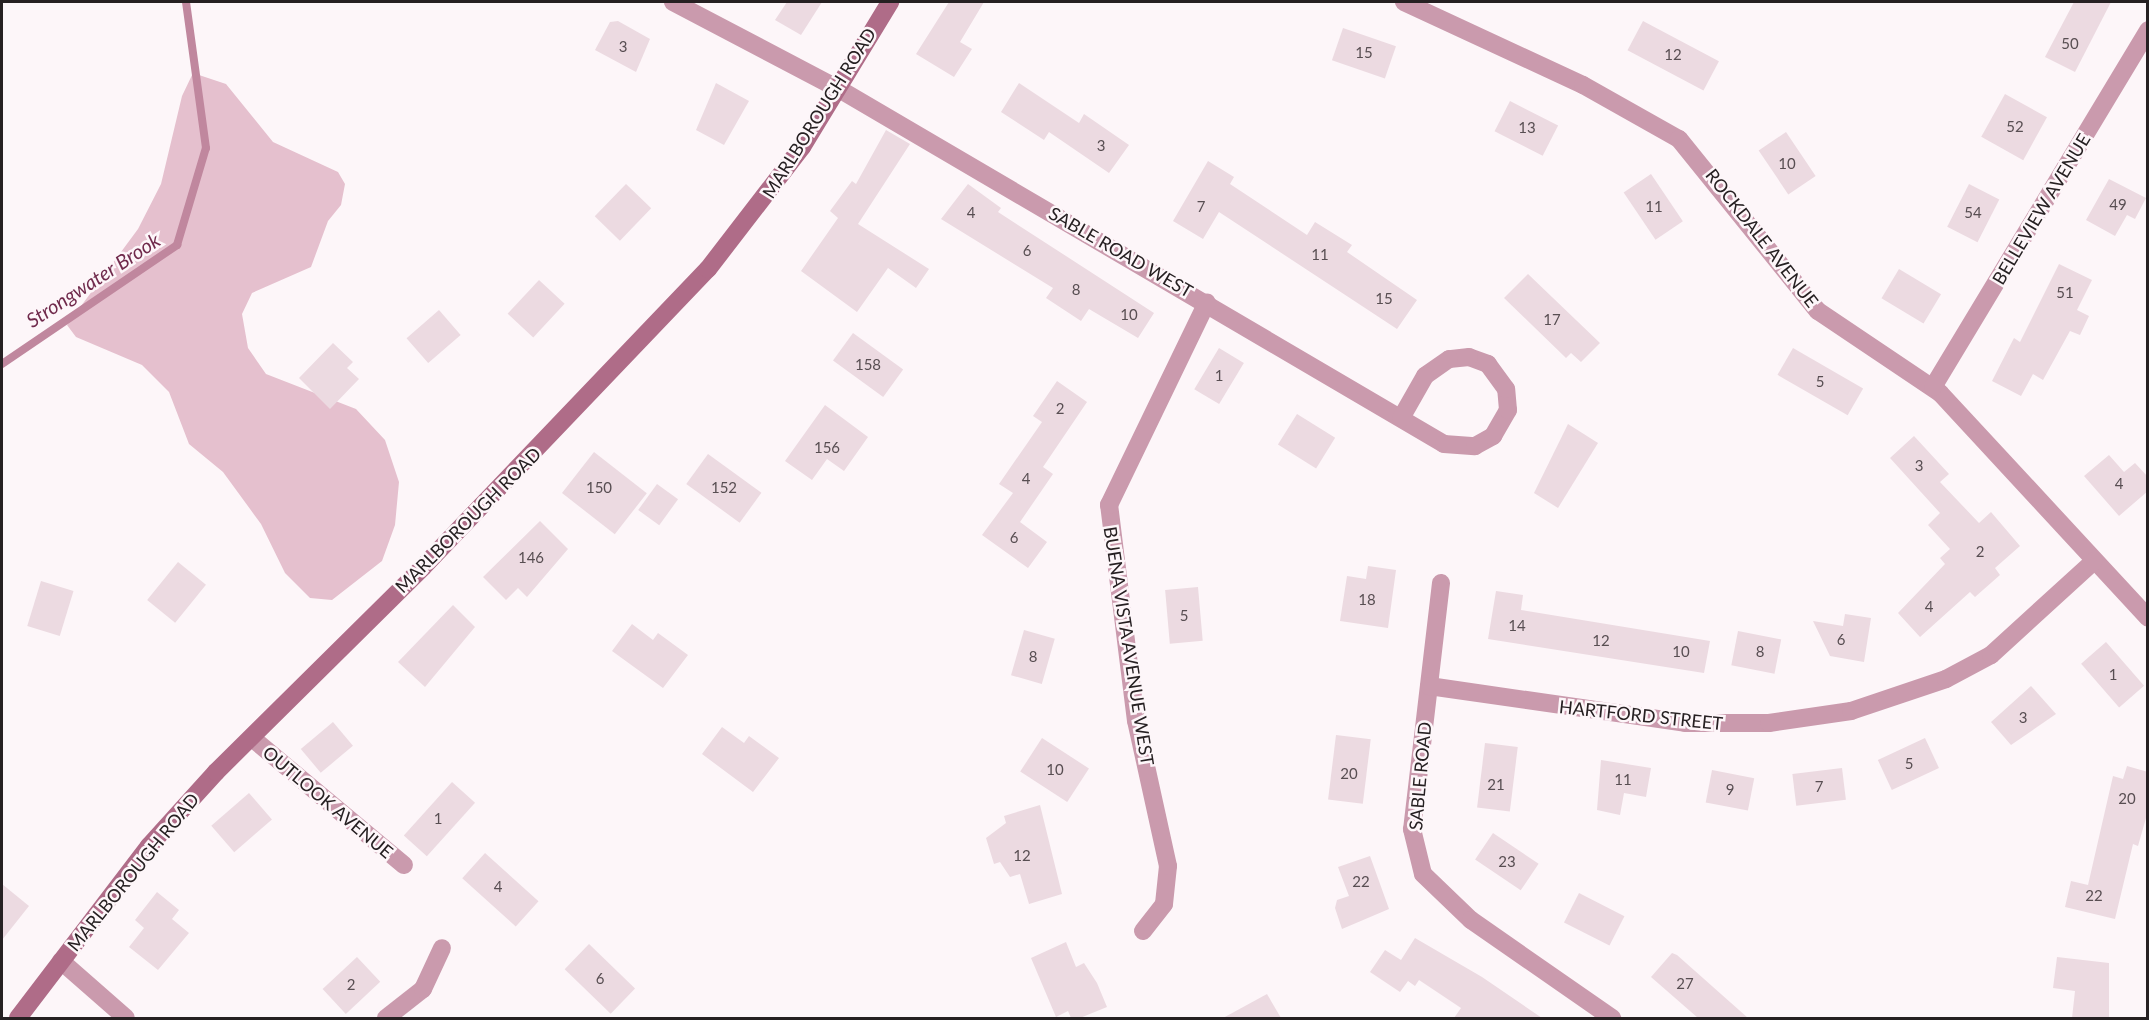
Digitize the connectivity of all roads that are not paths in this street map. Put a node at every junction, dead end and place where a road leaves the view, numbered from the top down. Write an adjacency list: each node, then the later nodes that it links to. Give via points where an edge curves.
1 (673, 2): 5 (street, SABLE ROAD WEST)
2 (890, 2): 5 (street, MARLBOROUGH ROAD)
3 (1404, 2): 7 (street, ROCKDALE AVENUE, via 1583,85 1679,139 1818,311)
4 (2148, 30): 7 (street, BELLEVIEW AVENUE)
5 (839, 89): 6 (street, SABLE ROAD WEST); 13 (street, MARLBOROUGH ROAD, via 773,189 650,335)
6 (1207, 302): 8 (street, SABLE ROAD WEST); 15 (street, BUENA VISTA AVENUE WEST, via 1109,505 1136,721 1168,875 1164,904)
7 (1934, 387): 9 (street, ROCKDALE AVENUE)
8 (1401, 418): 8 (street, SABLE ROAD WEST, via 1444,444 1475,446 1493,436 1505,420 1506,389 1488,364 1469,357 1449,359 1425,376)
9 (2094, 561): 11 (street, ROCKDALE AVENUE); 12 (street, HARTFORD STREET, via 1990,655 1946,679 1851,711 1769,723 1684,723)
10 (1441, 583): 12 (street, SABLE ROAD)
11 (2148, 618)
12 (1429, 686): 21 (street, SABLE ROAD, via 1412,829 1423,874 1471,920)
13 (252, 738): 14 (street, OUTLOOK AVENUE); 17 (street, MARLBOROUGH ROAD, via 149,846)
14 (404, 865)
15 (1143, 932)
16 (442, 948): 20 (street, via 423,989)
17 (61, 961): 18 (street, MARLBOROUGH ROAD); 19 (street)
18 (18, 1018)
19 (126, 1018)
20 (386, 1018)
21 (1612, 1018)

